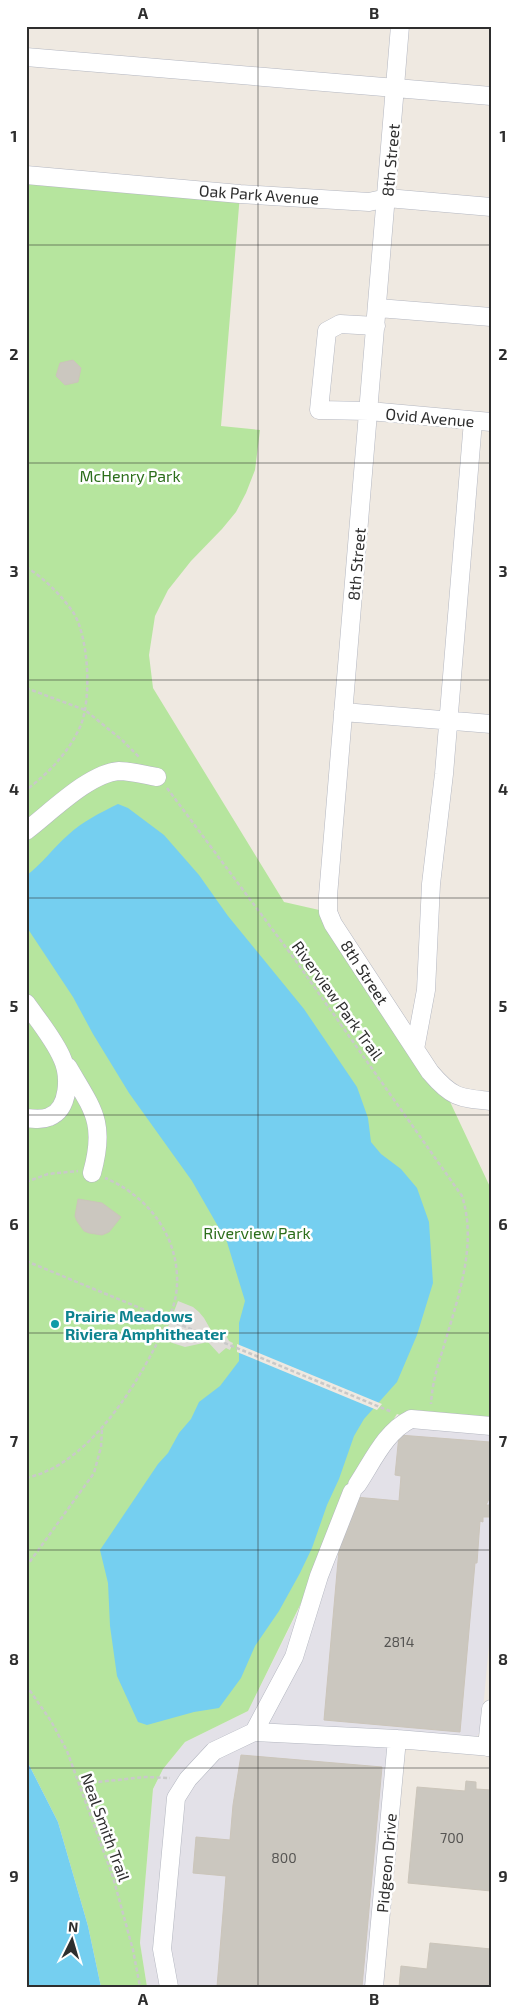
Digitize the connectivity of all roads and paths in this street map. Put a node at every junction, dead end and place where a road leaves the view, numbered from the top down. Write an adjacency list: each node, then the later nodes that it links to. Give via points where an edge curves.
1 (400, 26): 3 (street, 8th Street)
2 (26, 57): 3 (street)
3 (396, 88): 4 (street); 6 (street, 8th Street)
4 (491, 96)
5 (26, 175): 6 (street, Oak Park Avenue, via 349,201)
6 (387, 198): 7 (street, Oak Park Avenue); 8 (street, 8th Street)
7 (491, 207)
8 (378, 308): 9 (street); 10 (street, 8th Street)
9 (491, 317)
10 (376, 326): 11 (street, 8th Street); 11 (street, Ovid Avenue, via 340,324 327,331 319,410)
11 (369, 412): 12 (street, Ovid Avenue); 16 (street, 8th Street)
12 (482, 421): 17 (street)
13 (26, 567): 15 (path, via 38,575 73,613 83,643 88,686)
14 (26, 688): 15 (path, Riverview Park Trail)
15 (85, 710): 19 (path, Riverview Park Trail, via 122,740); 20 (path, via 68,749 50,771)
16 (343, 712): 17 (street); 23 (street, 8th Street, via 328,912)
17 (448, 720): 18 (street); 23 (street, via 431,884 426,990)
18 (491, 724)
19 (157, 777): 21 (street, via 130,772 106,774 90,780); 31 (path, Riverview Park Trail, via 296,961 462,1196 468,1239 464,1272 434,1377)
20 (26, 790)
21 (26, 831)
22 (26, 1003): 24 (street)
23 (415, 1049): 25 (street, 8th Street, via 444,1089 463,1098)
24 (62, 1058): 26 (street, via 67,1090 62,1106 51,1116); 27 (street, via 97,1122 99,1137)
25 (491, 1100)
26 (26, 1118)
27 (92, 1173): 28 (path, via 48,1174); 30 (path, via 130,1190 148,1205 164,1229 172,1248 177,1285)
28 (26, 1182)
29 (26, 1261): 30 (path)
30 (169, 1320): 32 (path); 34 (path, via 138,1380)
31 (431, 1408)
32 (404, 1416): 33 (street); 39 (street, via 355,1489 319,1576 294,1657)
33 (491, 1426)
34 (102, 1429): 35 (path, via 83,1448 60,1463); 36 (path, via 94,1473)
35 (26, 1478)
36 (26, 1568)
37 (26, 1685): 43 (path, Neal Smith Trail, via 52,1721)
38 (491, 1709): 41 (street)
39 (254, 1732): 40 (street); 42 (street, via 214,1751)
40 (398, 1739): 41 (street); 46 (street, Pidgeon Drive)
41 (489, 1747)
42 (188, 1780): 43 (path, via 145,1777); 45 (street, via 176,1798 162,1949)
43 (79, 1784): 44 (path, Neal Smith Trail, via 125,1915)
44 (140, 1987)
45 (169, 1987)
46 (374, 1987)

